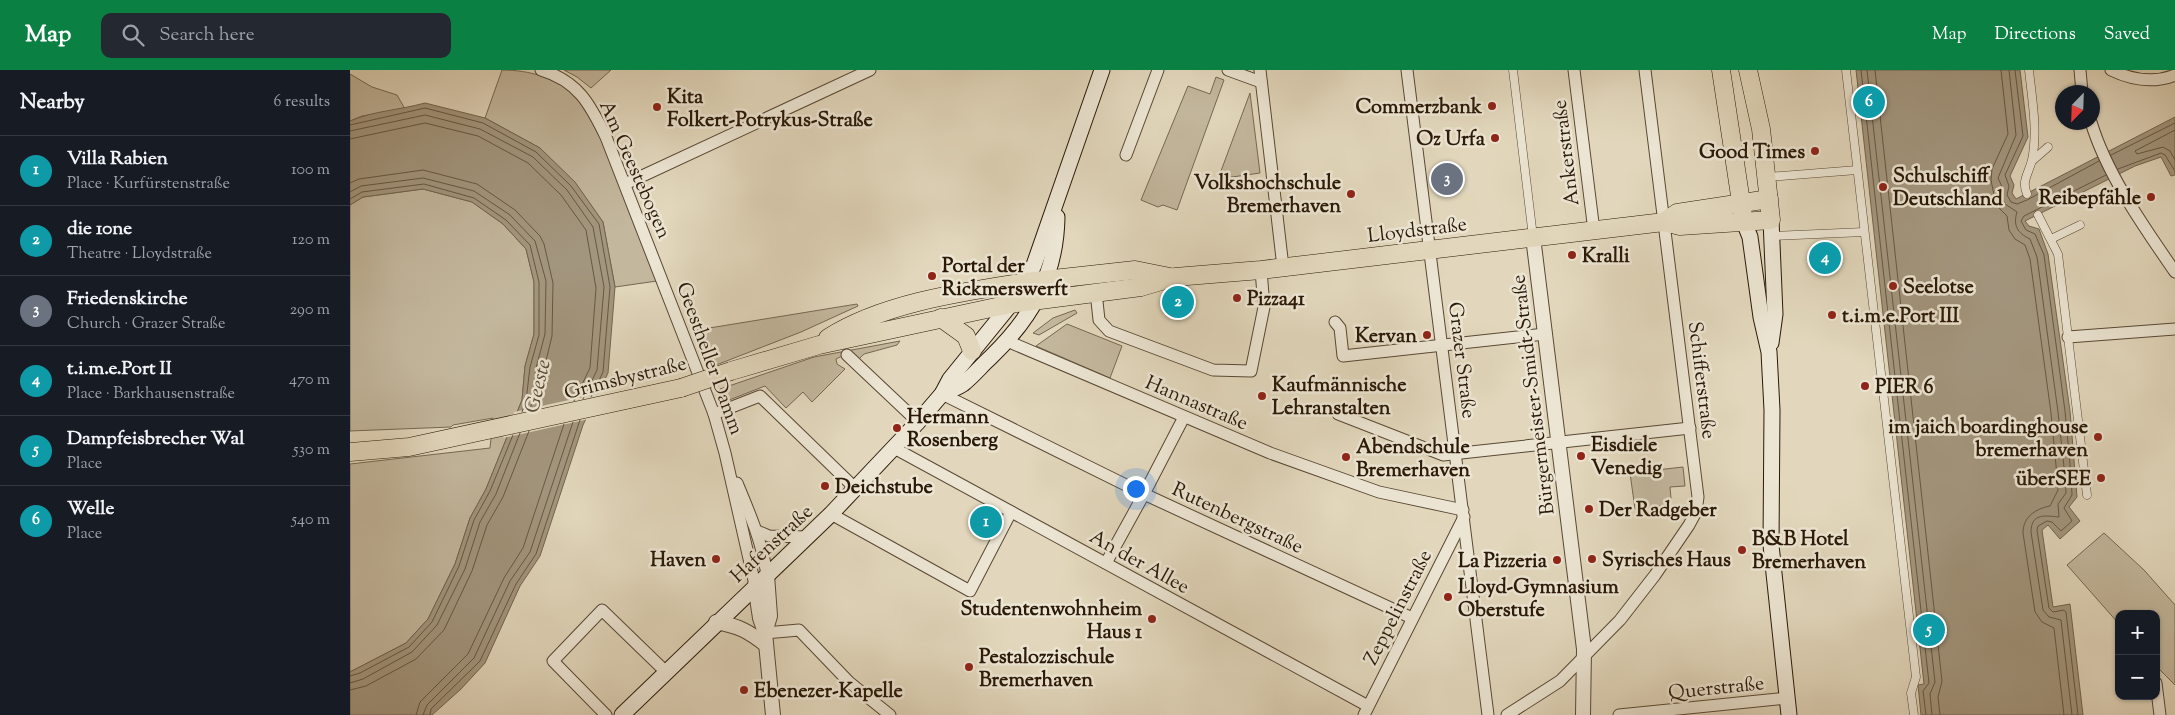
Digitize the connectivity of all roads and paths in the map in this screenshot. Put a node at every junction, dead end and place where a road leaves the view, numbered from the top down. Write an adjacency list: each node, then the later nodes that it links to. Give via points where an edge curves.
1 (541, 70): 27 (street, Am Geestebogen, via 569,82 581,93 599,121)
2 (870, 70): 27 (street)
3 (1102, 70): 29 (main road, Hafenstraße)
4 (1158, 70): 23 (street)
5 (1228, 70): 19 (street)
6 (1260, 70): 19 (street)
7 (1407, 70): 41 (street, Grazer Straße)
8 (1513, 70): 39 (street, Bürgermeister-Smidt-Straße)
9 (1574, 70): 37 (street, Ankerstraße)
10 (1645, 70): 33 (street, Schifferstraße)
11 (1721, 70): 31 (main road)
12 (1748, 70): 26 (main road, via 1761,129)
13 (1846, 70): 25 (street)
14 (2080, 70): 20 (street)
15 (2111, 70): 18 (street, via 2134,79 2152,81)
16 (2029, 72): 17 (street); 24 (street, via 2035,129)
17 (2038, 74)
18 (2175, 75)
19 (1261, 82): 42 (street)
20 (2081, 85)
21 (2094, 130): 44 (street, via 2135,213)
22 (2048, 147): 24 (street)
23 (1126, 154)
24 (2032, 161): 28 (street, via 2024,181)
25 (1857, 170): 26 (street); 38 (street)
26 (1766, 177): 30 (main road)
27 (625, 184): 45 (street, Am Geestebogen)
28 (2027, 194)
29 (1057, 197): 46 (main road, Hafenstraße, via 1057,226); 47 (main road, Hafenstraße)
30 (1769, 199): 31 (main road, Lloydstraße); 36 (main road)
31 (1742, 203): 33 (main road, Lloydstraße, via 1677,213); 34 (main road)
32 (2038, 214): 40 (street)
33 (1664, 222): 34 (main road, Lloydstraße, via 1680,226); 37 (main road, Lloydstraße); 67 (street, Schifferstraße)
34 (1744, 222): 36 (main road, Lloydstraße); 60 (main road, via 1750,237)
35 (2080, 224): 40 (street)
36 (1771, 228): 38 (street); 60 (main road, via 1775,314)
37 (1594, 231): 39 (main road, Lloydstraße)
38 (1864, 232): 89 (street, via 1902,590)
39 (1533, 237): 41 (main road, Lloydstraße); 54 (street, Bürgermeister-Smidt-Straße)
40 (2051, 239): 55 (street, via 2058,254)
41 (1430, 248): 42 (main road, Lloydstraße); 58 (street, Grazer Straße)
42 (1283, 267): 43 (main road, Lloydstraße)
43 (1261, 270): 48 (main road, Lloydstraße, via 1176,278 1134,270); 48 (street, via 1264,307 1251,371 1213,370 1109,331 1099,320)
44 (2175, 272)
45 (662, 276): 63 (street, Geestheller Damm)
46 (1046, 279): 47 (main road, Grimsbystraße); 48 (main road, Grimsbystraße); 49 (main road, Hafenstraße)
47 (1026, 282): 50 (main road, Hafenstraße); 57 (main road, Grimsbystraße, via 910,305 862,320)
48 (1094, 284): 49 (main road, Lloydstraße)
49 (1036, 301): 50 (main road, Grimsbystraße); 56 (main road, Hafenstraße)
50 (1010, 304): 51 (main road, Grimsbystraße); 59 (main road, Hafenstraße)
51 (940, 318): 57 (main road, Grimsbystraße); 59 (main road, via 966,336)
52 (1335, 322): 58 (street, via 1340,328 1344,356)
53 (2175, 329): 55 (street)
54 (1545, 334): 58 (street); 68 (street, Bürgermeister-Smidt-Straße)
55 (2068, 337): 75 (street)
56 (1007, 341): 62 (main road, Hafenstraße, via 962,384); 65 (street, Hannastraße)
57 (819, 345): 70 (main road, Grimsbystraße, bridge, via 636,399 409,447)
58 (1442, 346): 72 (street, Grazer Straße)
59 (972, 351): 62 (main road, Hafenstraße)
60 (1769, 352): 92 (main road, via 1771,545)
61 (847, 355): 66 (street)
62 (942, 394): 66 (main road, Hafenstraße); 74 (street, Rutenbergstraße)
63 (714, 414): 71 (street, Geestheller Damm); 73 (street, via 760,396)
64 (1338, 414): 72 (street, via 1443,455)
65 (1184, 417): 74 (street); 77 (street, Hannastraße, via 1379,492)
66 (918, 422): 69 (main road, Hafenstraße)
67 (1690, 428): 68 (street); 86 (street, Schifferstraße, via 1698,497 1696,512 1655,575 1620,620)
68 (1558, 443): 72 (street); 86 (street, Bürgermeister-Smidt-Straße)
69 (894, 448): 73 (main road, Hafenstraße); 76 (street, An der Allee)
70 (350, 452)
71 (725, 453): 79 (street, Geestheller Damm); 82 (street, Geestheller Damm)
72 (1456, 454): 77 (street, Grazer Straße)
73 (856, 489): 78 (main road, Hafenstraße)
74 (1144, 494): 81 (street); 83 (street, Rutenbergstraße)
75 (2087, 494)
76 (1011, 512): 78 (street, via 970,591); 81 (street, An der Allee)
77 (1463, 513): 83 (street, Zeppelinstraße); 100 (street, Grazer Straße)
78 (831, 514): 80 (main road, Hafenstraße)
79 (757, 530): 80 (street, via 769,536); 82 (street, Geestheller Damm, via 763,552)
80 (807, 537): 82 (main road, Hafenstraße)
81 (1106, 563): 94 (street, An der Allee)
82 (761, 580): 84 (main road, Hafenstraße); 85 (street, via 760,618)
83 (1412, 618): 94 (street, Zeppelinstraße)
84 (716, 622): 85 (street, via 737,626); 87 (main road, Hafenstraße)
85 (766, 639): 98 (street); 99 (street, via 799,630 835,669)
86 (1584, 657): 101 (street, Schifferstraße, via 1550,688); 102 (street, Bürgermeister-Smidt-Straße)
87 (666, 672): 96 (street, via 602,610 553,661); 97 (main road, Hafenstraße)
88 (1907, 676): 89 (street)
89 (1916, 677): 91 (street)
90 (1902, 693): 91 (street)
91 (1911, 693): 105 (street)
92 (1787, 698): 95 (street, Querstraße); 104 (main road)
93 (2158, 700): 106 (street)
94 (1366, 710)
95 (1672, 712): 103 (street, Querstraße)
96 (606, 715)
97 (622, 715)
98 (773, 715)
99 (890, 715)
100 (1488, 715)
101 (1507, 715)
102 (1583, 715)
103 (1619, 715)
104 (1789, 715)
105 (1914, 715)
106 (2160, 715)

